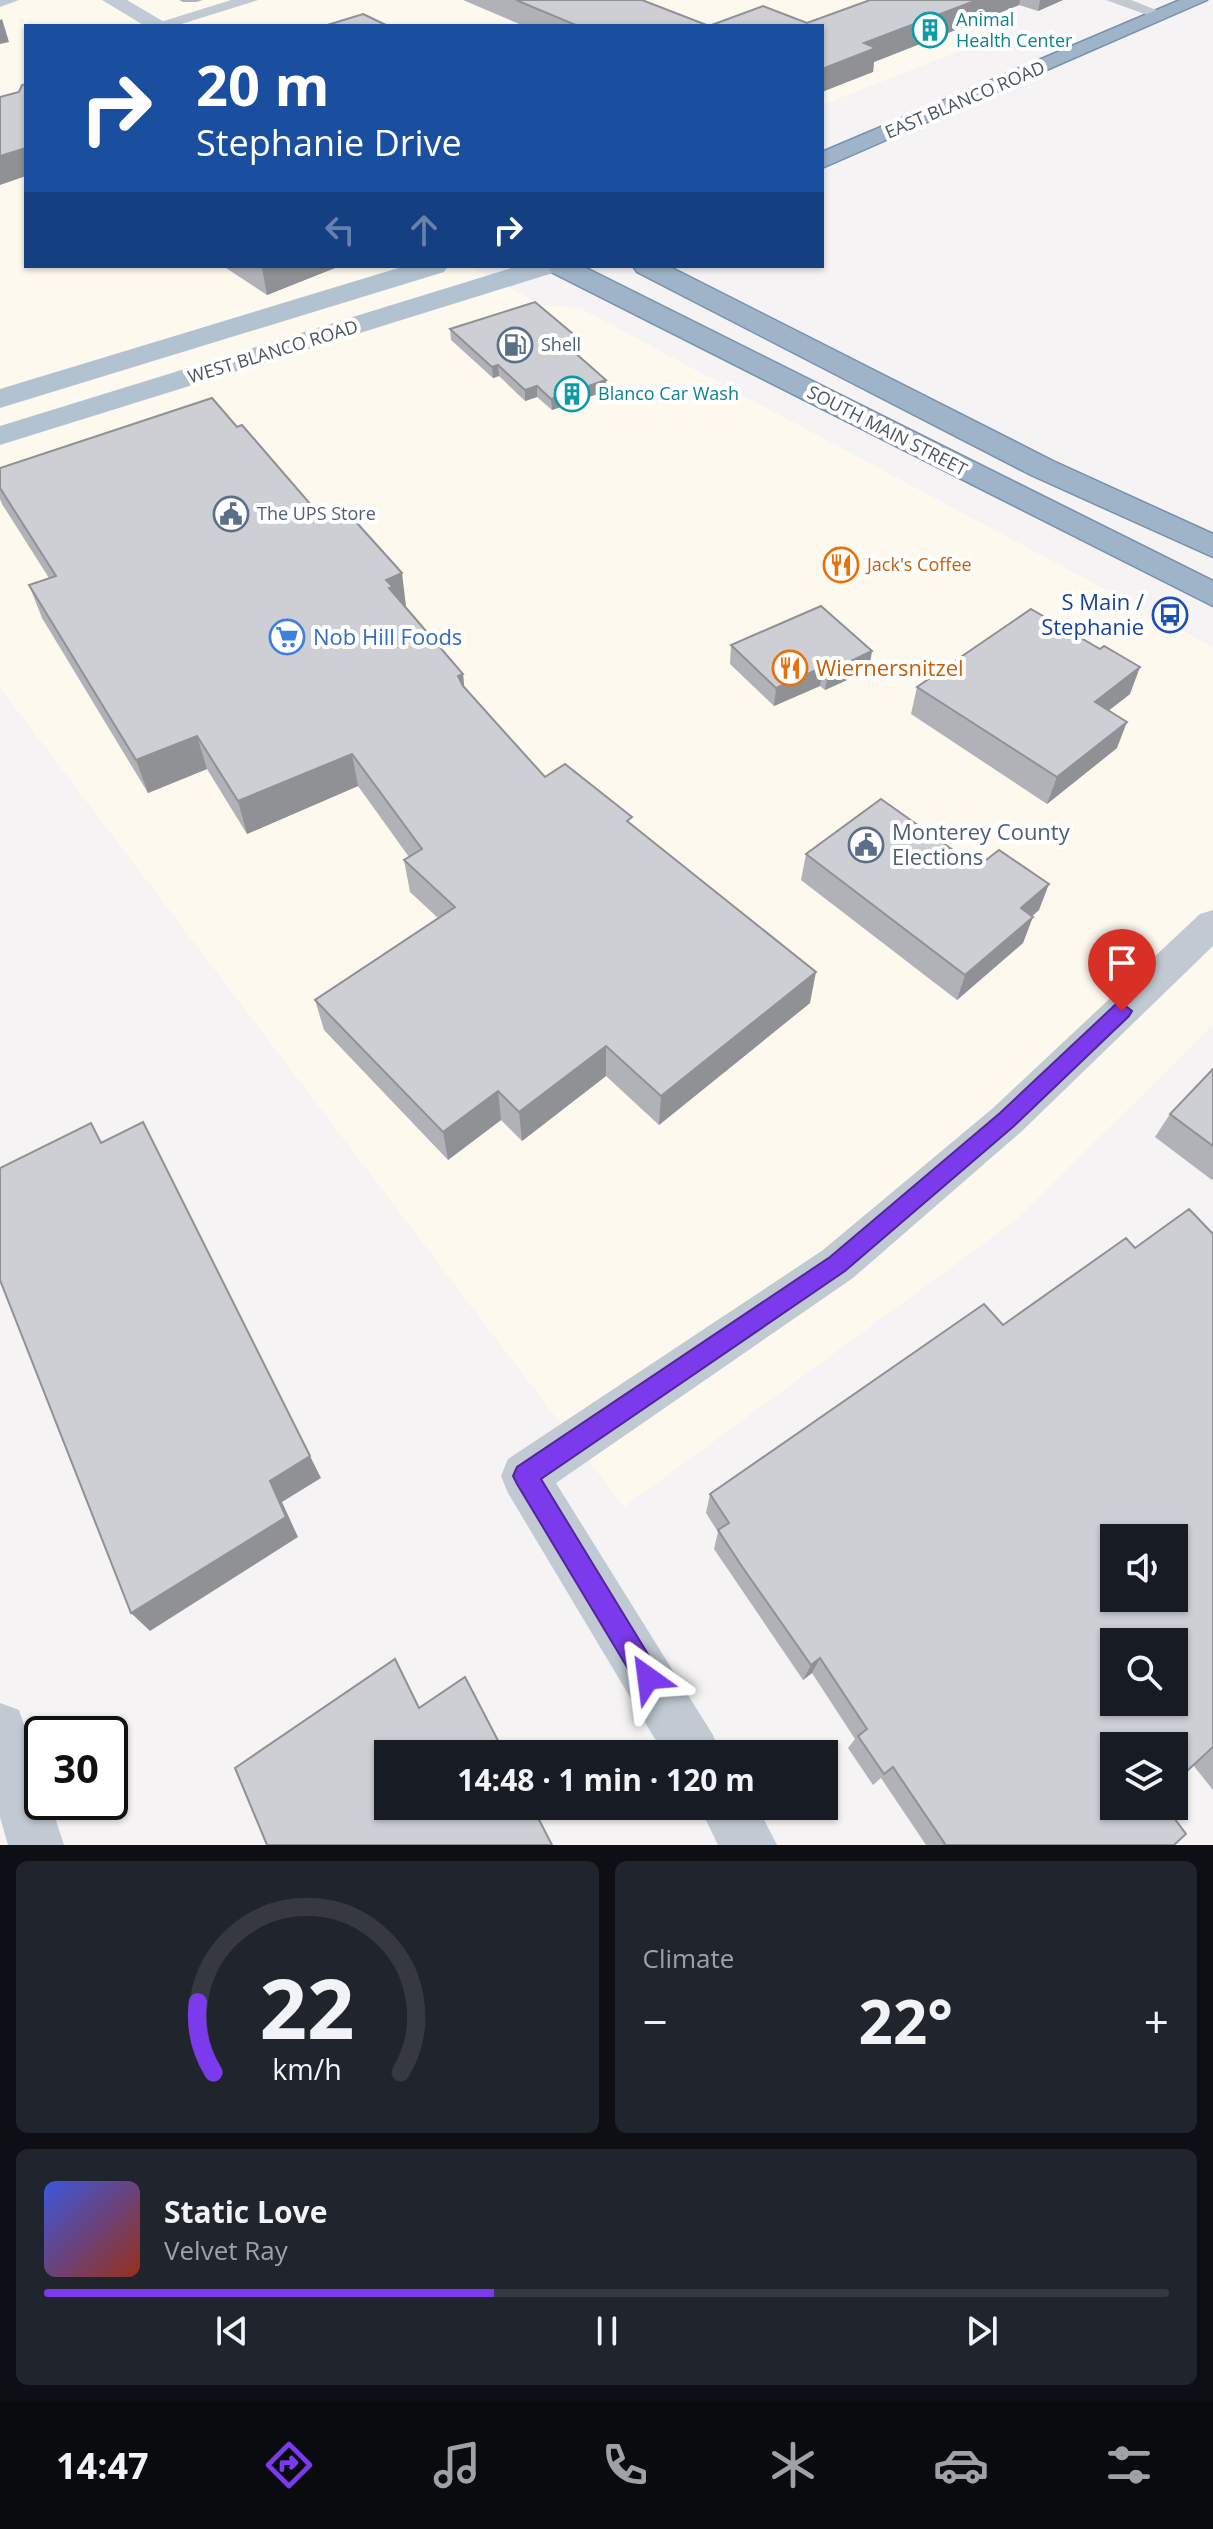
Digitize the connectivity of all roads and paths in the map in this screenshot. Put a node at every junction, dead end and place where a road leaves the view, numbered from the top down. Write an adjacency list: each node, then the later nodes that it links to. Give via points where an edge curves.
1 (11, 0): 6 (street)
2 (112, 0): 9 (main road)
3 (250, 0): 10 (street)
4 (1197, 0): 8 (highway, EAST BLANCO ROAD)
5 (1124, 1): 7 (highway); 8 (street)
6 (0, 2)
7 (1096, 15)
8 (1161, 15): 11 (highway, EAST BLANCO ROAD)
9 (156, 24)
10 (167, 24)
11 (824, 160)
12 (427, 268): 16 (main road, WEST BLANCO ROAD)
13 (540, 268): 17 (main road, WEST BLANCO ROAD)
14 (565, 268): 19 (highway, SOUTH MAIN STREET)
15 (651, 268): 18 (highway, SOUTH MAIN STREET, via 1014,455)
16 (0, 399)
17 (0, 436)
18 (1213, 547)
19 (1213, 595)
20 (1213, 924): 22 (street, via 1007,1120 838,1264 525,1476)
21 (0, 1729): 24 (street)
22 (685, 1740)
23 (734, 1820): 25 (street)
24 (36, 1845)
25 (749, 1845)

